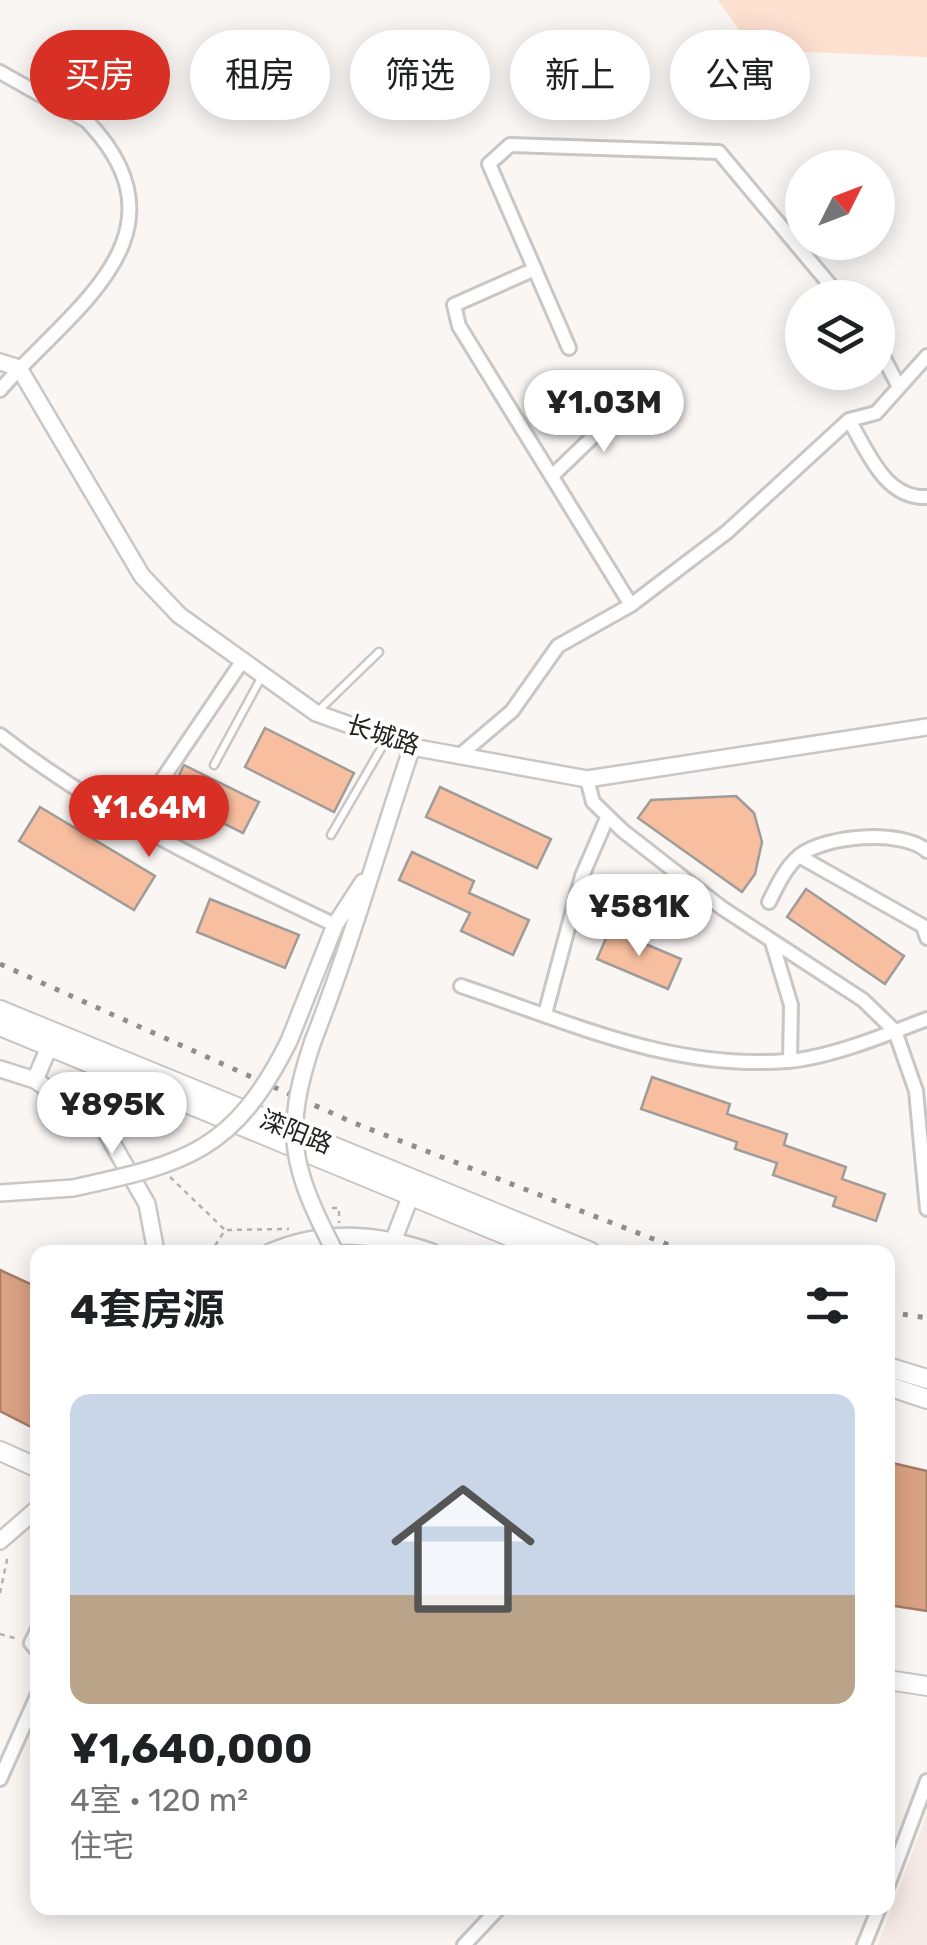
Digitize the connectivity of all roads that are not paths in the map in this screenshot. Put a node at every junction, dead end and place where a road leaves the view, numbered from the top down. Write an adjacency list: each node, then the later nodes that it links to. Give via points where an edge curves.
1 (0, 72): 7 (street, via 87,121 119,169 127,211 118,257 103,284)
2 (535, 270): 3 (street, via 489,164 510,145 719,152); 4 (street); 13 (street, via 454,305 459,326)
3 (826, 280)
4 (569, 348)
5 (927, 356): 9 (street)
6 (0, 362): 7 (street)
7 (19, 368): 10 (street); 17 (street, 长城路, via 142,576 179,616)
8 (895, 380): 9 (street)
9 (899, 388): 12 (street, via 876,414)
10 (0, 390)
11 (628, 403): 13 (street)
12 (848, 420): 14 (street, via 889,484 909,498); 15 (street, via 727,532)
13 (552, 476): 15 (street)
14 (927, 497)
15 (632, 605): 24 (street, via 558,646 512,711)
16 (379, 652): 19 (lane)
17 (241, 663): 18 (street, 长城路); 28 (street)
18 (262, 676): 19 (street, 长城路); 25 (lane)
19 (316, 712): 22 (street, 长城路)
20 (927, 727): 26 (street, 长城路)
21 (0, 734): 28 (street)
22 (386, 738): 23 (street, 长城路); 29 (lane)
23 (412, 747): 24 (street, 长城路); 32 (street)
24 (459, 756): 26 (street, 长城路)
25 (214, 765)
26 (587, 779): 27 (street, via 593,802)
27 (607, 818): 36 (street); 39 (street, via 582,876)
28 (132, 824): 34 (street)
29 (331, 835)
30 (927, 851): 31 (street, via 897,836 820,844)
31 (799, 856): 33 (street); 35 (street)
32 (370, 870): 34 (street); 53 (street, bridge, via 292,1117 298,1169)
33 (769, 902)
34 (335, 925): 47 (street, bridge, via 262,1094 222,1136 162,1168 73,1188)
35 (926, 928)
36 (772, 940): 42 (street, via 864,1000); 44 (street, via 790,1005)
37 (461, 986): 39 (street)
38 (0, 1010): 56 (main road, 滦阳路)
39 (546, 1014): 44 (street, via 600,1038 688,1058)
40 (927, 1019): 42 (street)
41 (0, 1026): 43 (main road, 滦阳路)
42 (896, 1032): 44 (street); 49 (street, via 916,1091)
43 (50, 1047): 46 (street); 48 (main road, 滦阳路)
44 (790, 1061)
45 (0, 1070): 46 (street)
46 (35, 1080): 51 (street, via 103,1127 147,1204)
47 (0, 1193)
48 (411, 1196): 50 (street); 55 (main road, 滦阳路)
49 (927, 1209)
50 (394, 1239): 52 (street, via 359,1234); 54 (street)
51 (155, 1245)
52 (287, 1245)
53 (331, 1245)
54 (412, 1245)
55 (530, 1245)
56 (575, 1245)
57 (895, 1368): 58 (main road)
58 (927, 1379)
59 (895, 1388): 60 (main road)
60 (927, 1399)
61 (0, 1451): 62 (main road)
62 (30, 1464)
63 (30, 1515): 64 (street)
64 (7, 1536)
65 (895, 1681): 66 (main road)
66 (927, 1686)
67 (30, 1712): 68 (street)
68 (0, 1778)
69 (927, 1781): 70 (street)
70 (895, 1866)
71 (492, 1915): 73 (street)
72 (876, 1915): 74 (street)
73 (464, 1945)
74 (864, 1945)

